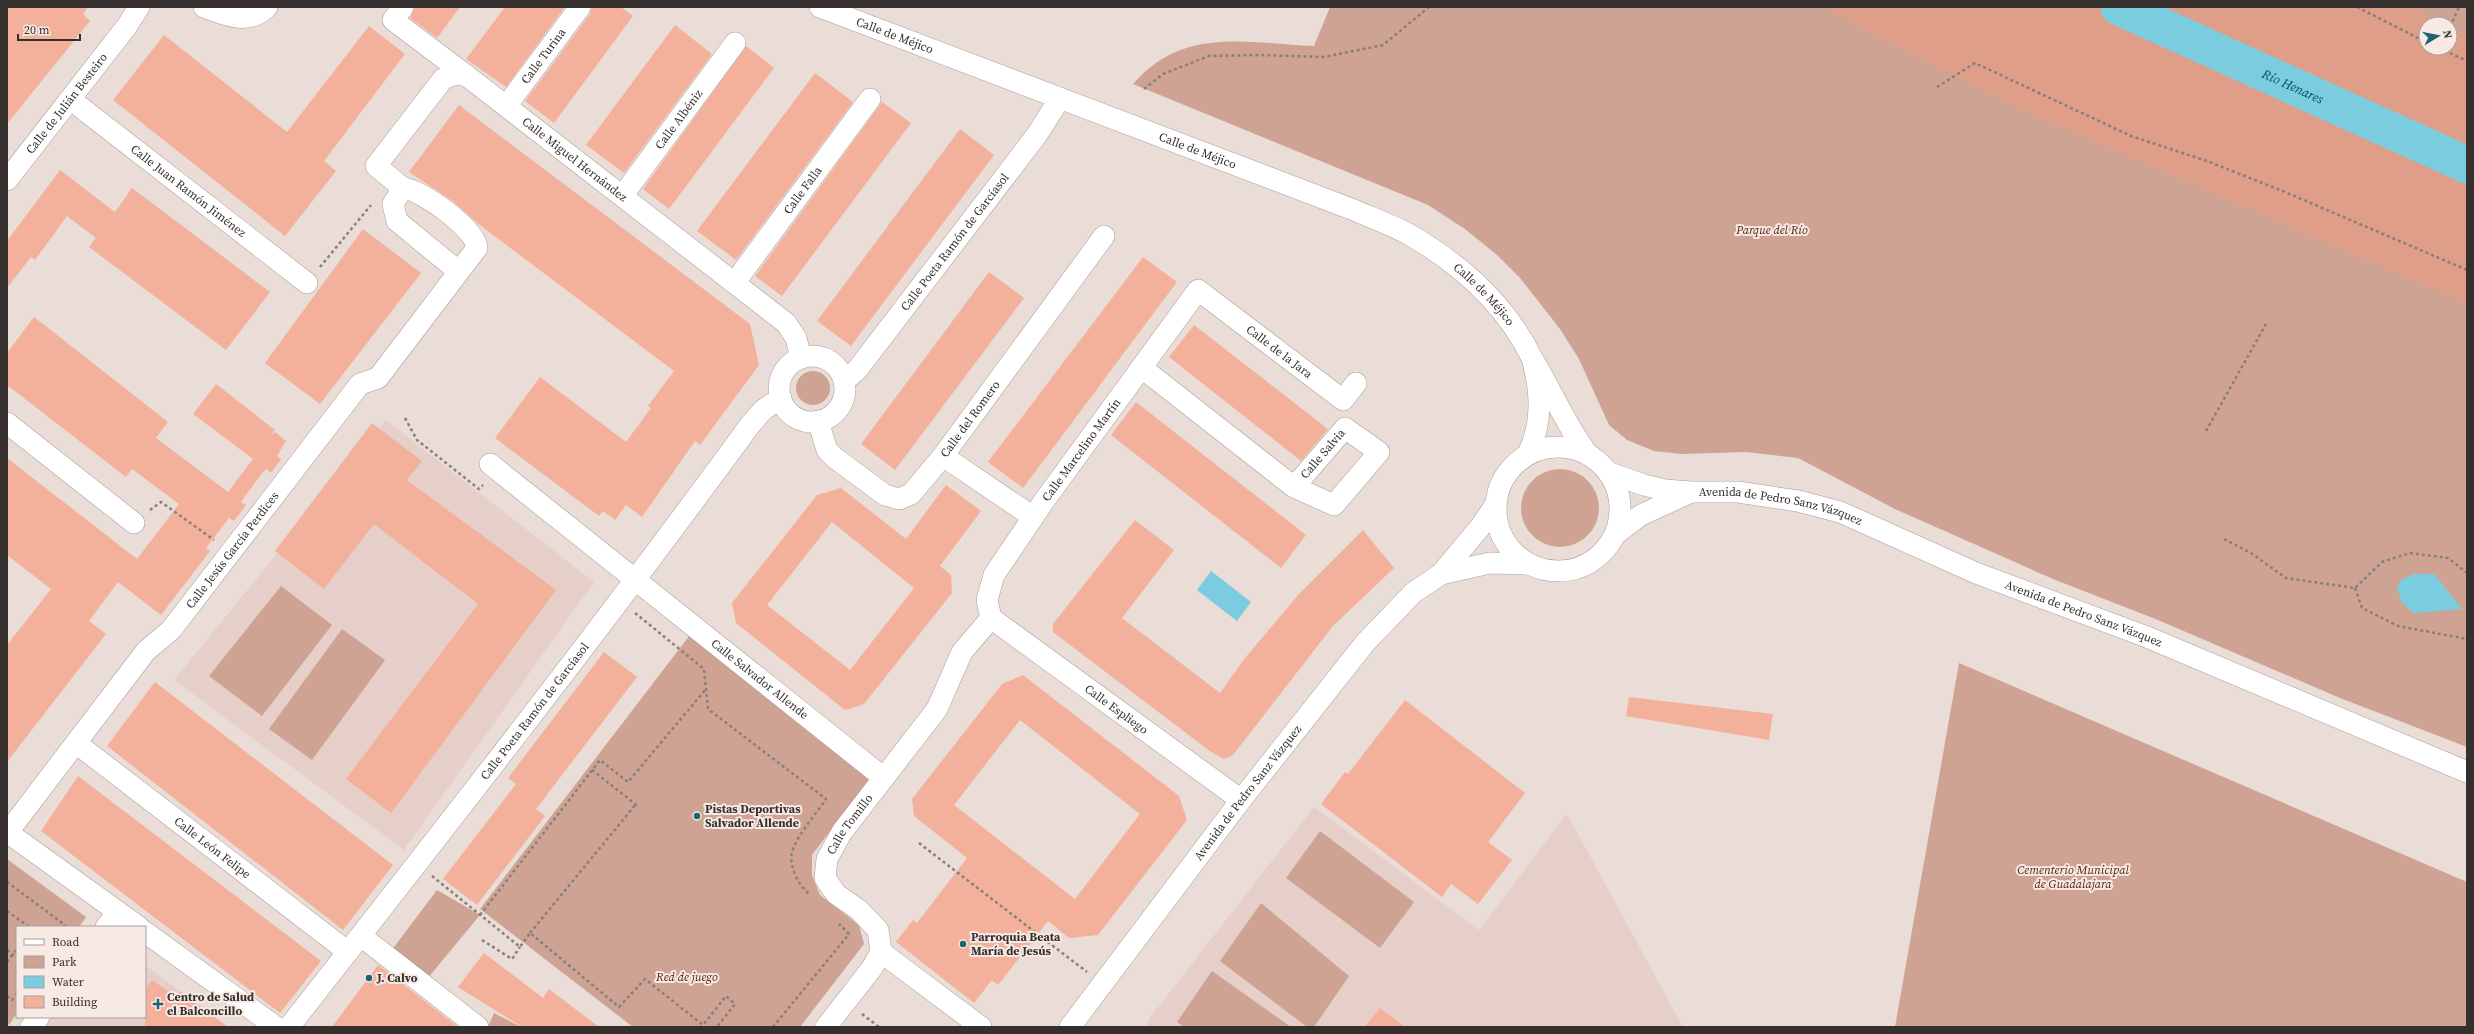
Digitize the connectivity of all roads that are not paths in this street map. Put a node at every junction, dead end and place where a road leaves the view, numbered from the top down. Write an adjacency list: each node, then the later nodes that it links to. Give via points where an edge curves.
1 (139, 7): 10 (street, Calle de Julián Besteiro)
2 (204, 7): 3 (street, via 229,17 245,19 261,13)
3 (266, 7)
4 (403, 7): 8 (street, Calle Miguel Hernández, via 393,20)
5 (580, 7): 12 (street, Calle Turina)
6 (820, 7): 11 (street, Calle de Méjico)
7 (735, 44): 15 (street, Calle Albéniz)
8 (467, 76): 12 (street, Calle Miguel Hernández); 14 (street, via 455,74 443,79 376,166)
9 (870, 98): 18 (street, Calle Falla)
10 (70, 99): 13 (street, Calle de Julián Besteiro); 19 (street, Calle Juan Ramón Jiménez)
11 (1059, 100): 22 (street, Calle de Méjico, via 1354,210 1409,235 1455,264 1494,302 1510,320); 24 (street, Calle Poeta Ramón de Garcíasol, via 1036,136 857,370)
12 (507, 105): 15 (street, Calle Miguel Hernández)
13 (7, 180)
14 (397, 184): 17 (street, via 393,204 397,221); 17 (street, Calle Jesús García Perdices, via 420,193 469,230 477,240 477,248)
15 (622, 195): 18 (street, Calle Miguel Hernández)
16 (1104, 236): 31 (street, Calle del Romero)
17 (458, 271): 44 (street, Calle Jesús García Perdices, via 378,378 360,384 171,630 146,651)
18 (735, 282): 21 (street, Calle Miguel Hernández, via 789,327 796,338)
19 (307, 283)
20 (1198, 290): 23 (street, Calle Marcelino Martín); 25 (street, Calle de la Jara, via 1343,400)
21 (801, 358): 24 (street, via 819,356 828,360 835,365); 26 (street, via 792,363 783,374)
22 (1532, 358): 29 (street, Calle de Méjico, via 1571,431); 30 (street, Calle de Méjico, via 1539,383 1540,405 1534,441)
23 (1142, 368): 34 (street, Calle Salvia); 37 (street, Calle Marcelino Martín)
24 (844, 381): 27 (street, via 845,390 840,407 826,419)
25 (1356, 383)
26 (781, 398): 27 (street, via 784,406 795,416 810,422); 42 (street, Calle Poeta Ramón de Garcíasol, via 763,410 750,425)
27 (818, 421): 31 (street, Calle del Romero, via 827,450 884,495 893,498 899,499 911,494)
28 (7, 423): 38 (street)
29 (1587, 453): 30 (street, via 1557,446 1542,448); 33 (street)
30 (1528, 454): 36 (street, via 1506,475 1499,489)
31 (943, 456): 37 (street)
32 (490, 464): 42 (street, Calle Salvador Allende)
33 (1610, 473): 35 (street, Avenida de Pedro Sanz Vázquez, via 1644,485); 39 (street, via 1616,484 1621,509)
34 (1294, 487)
35 (1691, 492): 39 (street, Avenida de Pedro Sanz Vázquez, via 1647,512); 45 (street, Avenida de Pedro Sanz Vázquez, via 1745,493 1840,512 1976,573 2147,637)
36 (1496, 504): 40 (street, via 1500,533 1517,556); 41 (street, Avenida de Pedro Sanz Vázquez)
37 (1033, 518): 43 (street, Calle Marcelino Martín, via 994,575 987,600)
38 (134, 523)
39 (1616, 534): 40 (street, via 1598,558 1572,570 1557,572)
40 (1529, 564): 41 (street, Avenida de Pedro Sanz Vázquez, via 1490,564)
41 (1441, 574): 47 (street, Avenida de Pedro Sanz Vázquez, via 1413,593 1365,643)
42 (634, 581): 46 (street, Calle Salvador Allende); 52 (street, Calle Poeta Ramón de Garcíasol)
43 (992, 618): 46 (street, Calle Tomillo, via 962,652 937,709); 47 (street, Calle Espliego)
44 (76, 743): 48 (street, Calle Jesús García Perdices); 53 (street, Calle León Felipe)
45 (2467, 772)
46 (884, 778): 54 (street, Calle Tomillo, via 842,832 827,859 825,878 836,894 859,910 878,930)
47 (1241, 800): 62 (street, Avenida de Pedro Sanz Vázquez)
48 (7, 832): 49 (street)
49 (112, 919): 50 (street)
50 (136, 926)
51 (146, 933): 57 (street)
52 (361, 936): 53 (street, Calle Poeta Ramón de Garcíasol); 59 (street)
53 (348, 952): 58 (street, Calle Poeta Ramón de Garcíasol)
54 (881, 952): 60 (street, via 872,968); 61 (street)
55 (37, 1018): 56 (street)
56 (31, 1027)
57 (276, 1027)
58 (290, 1027)
59 (478, 1027)
60 (826, 1027)
61 (981, 1027)
62 (1070, 1027)

